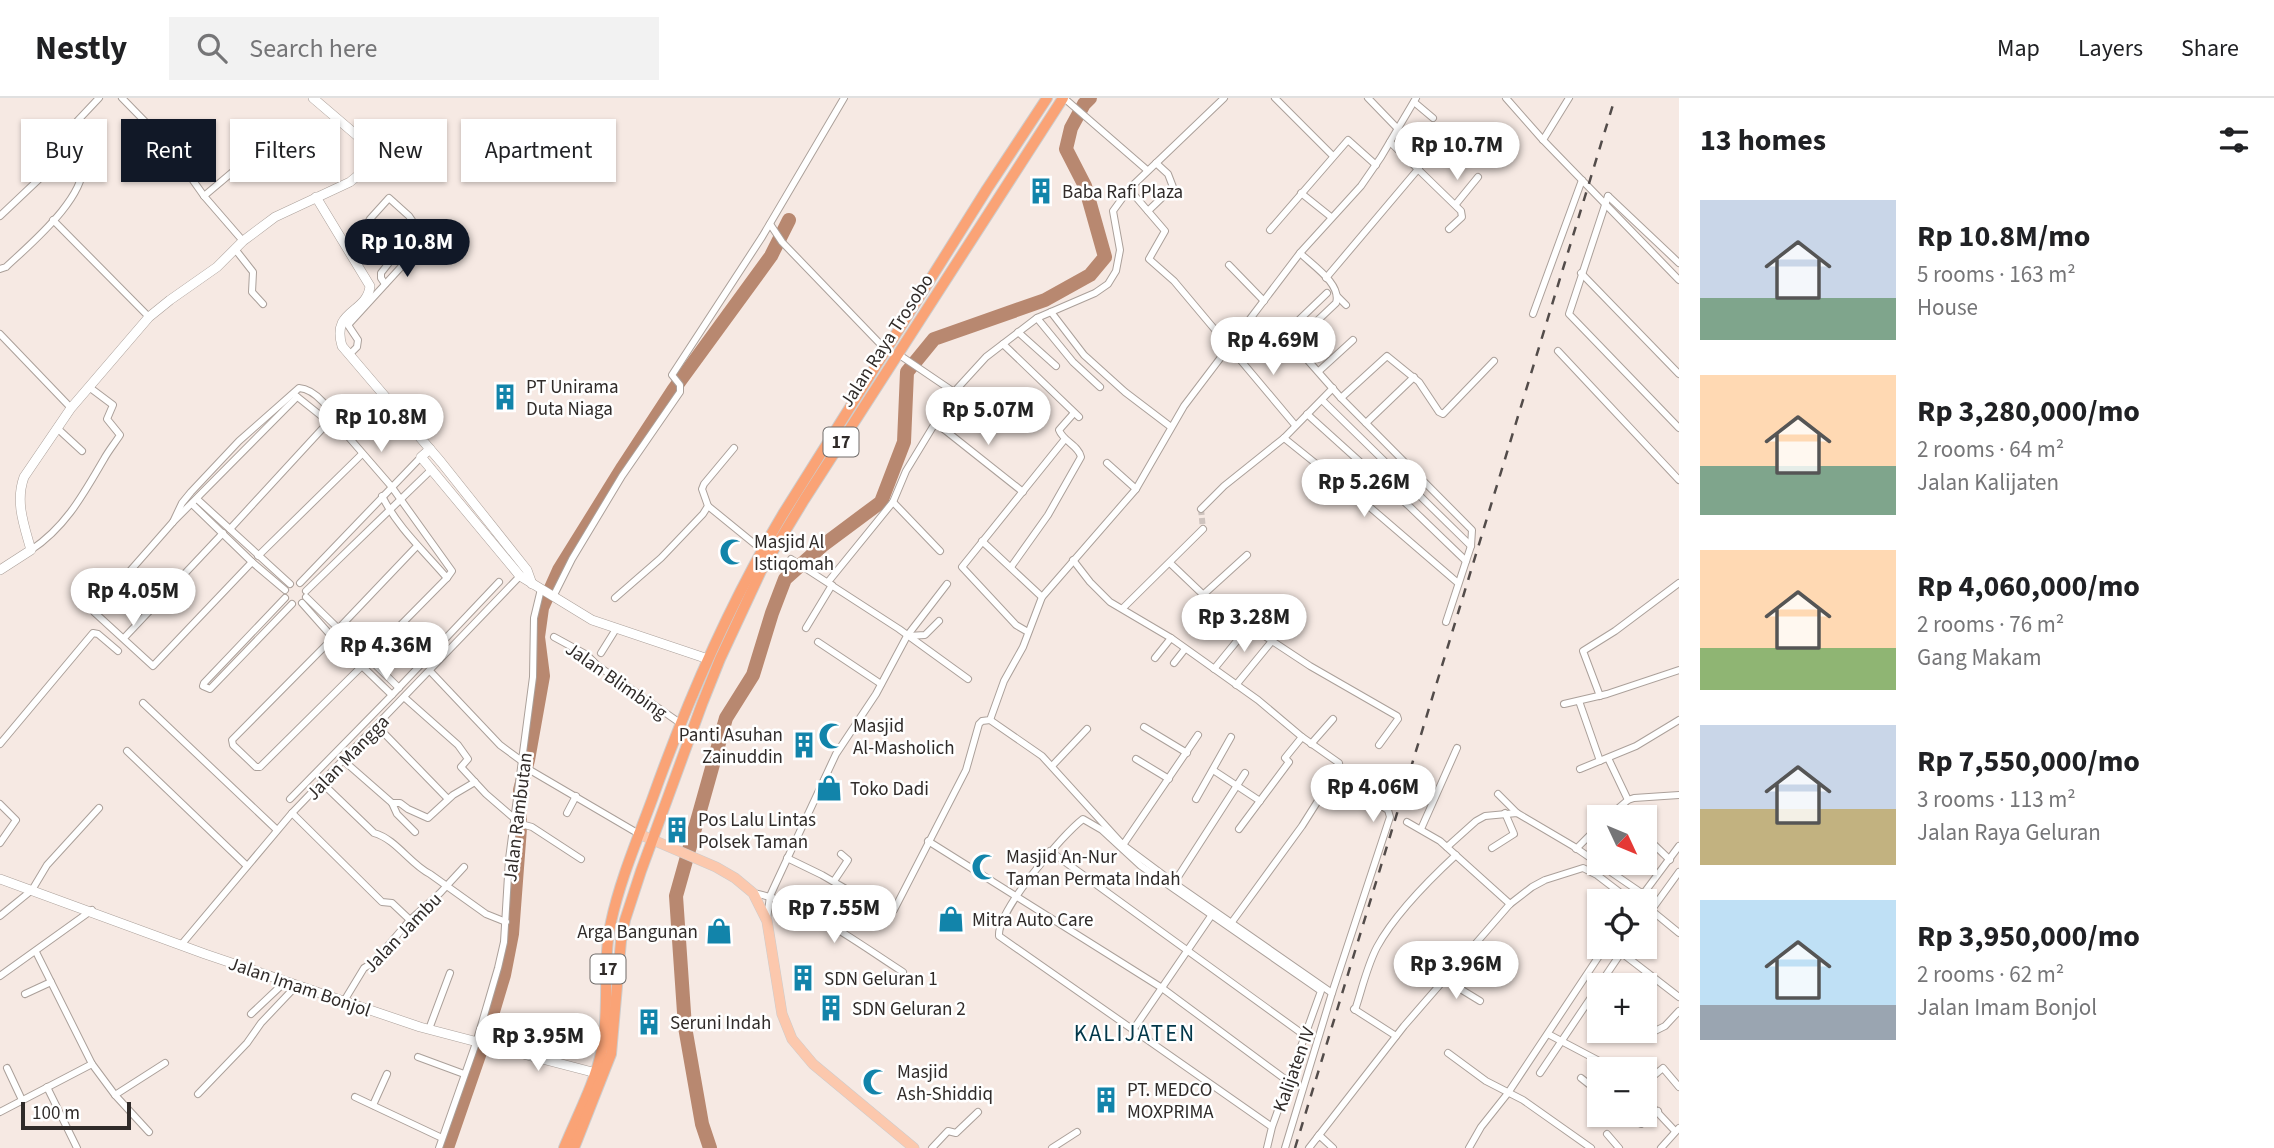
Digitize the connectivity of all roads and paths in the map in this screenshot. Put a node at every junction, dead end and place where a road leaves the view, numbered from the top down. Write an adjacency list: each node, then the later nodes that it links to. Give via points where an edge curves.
1 (99, 98): 14 (street)
2 (122, 98): 33 (street, via 168,145)
3 (313, 98): 34 (street, via 373,154 372,164 350,182)
4 (844, 98): 42 (street, Jalan Rambutan)
5 (1047, 98): 25 (highway, Jalan Raya Trosobo / 17)
6 (1224, 98): 19 (street)
7 (1275, 98): 18 (street)
8 (1368, 98): 15 (street)
9 (1506, 98): 16 (street)
10 (1569, 98): 16 (street)
11 (1066, 100): 22 (street); 29 (highway, Jalan Raya Trosobo / 17)
12 (1415, 100): 13 (street); 15 (street)
13 (1433, 118)
14 (78, 119)
15 (1398, 129): 17 (street)
16 (1544, 140): 26 (street)
17 (1390, 142): 20 (street); 21 (street)
18 (1333, 156): 20 (street, via 1348,140); 32 (street)
19 (1156, 163): 22 (street); 38 (street, via 1174,187)
20 (1376, 165): 40 (street)
21 (1419, 168): 37 (street); 56 (street)
22 (1147, 170): 31 (street)
23 (230, 174): 33 (street)
24 (1478, 177): 37 (street)
25 (994, 178): 29 (highway); 30 (highway, Jalan Raya Trosobo / 17)
26 (1581, 180): 36 (street); 66 (street)
27 (36, 182): 39 (street)
28 (80, 182): 41 (street)
29 (1006, 186): 35 (highway, Jalan Raya Trosobo / 17)
30 (987, 189): 35 (highway); 75 (highway, Jalan Raya Trosobo / 17)
31 (1129, 189): 38 (street); 65 (street, via 1112,214 1120,250 1108,284)
32 (1301, 193): 40 (street); 44 (street)
33 (204, 196): 45 (street)
34 (316, 197): 45 (street); 77 (street, via 370,286 367,296 339,328)
35 (1000, 197): 78 (highway, Jalan Raya Trosobo / 17)
36 (1604, 199): 46 (street); 47 (street); 55 (street)
37 (1456, 204): 43 (street, via 1463,214)
38 (1148, 211): 74 (street, via 1165,231 1149,259)
39 (0, 216)
40 (1331, 217): 49 (street)
41 (53, 220): 54 (street); 67 (street)
42 (770, 224): 75 (street); 150 (street, Jalan Rambutan, via 672,375 680,392 572,559)
43 (1449, 229)
44 (1270, 230)
45 (243, 241): 48 (street)
46 (1655, 241): 47 (street); 52 (street)
47 (1649, 248): 57 (street)
48 (235, 249): 62 (street, via 253,271 251,292); 67 (street)
49 (1300, 253): 56 (street); 61 (street)
50 (412, 254): 51 (street, via 403,252); 51 (street, via 423,243 423,235 389,198 365,228); 58 (street)
51 (392, 259): 58 (street, via 381,273)
52 (1679, 263)
53 (1229, 265): 61 (street)
54 (0, 269)
55 (1581, 273): 82 (street); 99 (street, via 1569,314)
56 (1328, 280): 59 (street); 60 (street)
57 (1679, 280)
58 (385, 284): 77 (street, via 348,325 358,340)
59 (1327, 293): 64 (street); 69 (street)
60 (1338, 297): 63 (street); 64 (street)
61 (1264, 301): 74 (street)
62 (263, 304)
63 (1346, 305)
64 (1332, 307): 81 (street, via 1295,344)
65 (1051, 312): 68 (street); 98 (street, via 1084,355)
66 (1533, 314)
67 (149, 317): 84 (street)
68 (1037, 318): 70 (street); 85 (street)
69 (1299, 320)
70 (1018, 332): 73 (street); 80 (street)
71 (0, 334): 91 (street)
72 (1353, 340): 81 (street)
73 (1003, 344): 87 (street); 101 (street, via 1077,415 1060,428)
74 (1230, 345): 96 (street); 98 (street)
75 (886, 350): 130 (highway, Jalan Raya Trosobo / 17)
76 (1558, 351): 110 (street)
77 (349, 355): 103 (street)
78 (902, 356): 87 (street); 249 (highway, Jalan Raya Trosobo / 17, via 740,614)
79 (1494, 360): 83 (street, via 1443,414)
80 (1056, 366)
81 (1319, 371): 86 (street)
82 (1679, 374)
83 (1413, 377): 89 (street, via 1387,356); 95 (street)
84 (89, 387): 91 (street); 129 (street, via 113,405 107,419 120,435 66,520)
85 (1100, 387)
86 (1333, 388): 89 (street); 90 (street)
87 (954, 392): 94 (street)
88 (295, 395): 93 (street); 93 (street, via 299,388 310,390); 116 (street, via 239,442); 117 (street)
89 (1341, 398): 95 (street)
90 (1322, 400): 92 (street); 128 (street)
91 (71, 408): 97 (street)
92 (1307, 414): 96 (street); 136 (street)
93 (332, 419): 105 (street); 124 (street)
94 (936, 423): 113 (street); 118 (street)
95 (1366, 423): 128 (street, via 1472,530)
96 (1295, 425): 100 (street)
97 (57, 428): 104 (street); 129 (street, via 21,486 20,504)
98 (1171, 428): 112 (street)
99 (1679, 428)
100 (1284, 438): 120 (street); 146 (street)
101 (1065, 439): 113 (street); 139 (street, via 1080,457)
102 (734, 448): 119 (street, via 704,484)
103 (430, 449): 106 (street); 107 (street)
104 (82, 451)
105 (362, 454): 111 (street); 133 (street)
106 (421, 457): 109 (street); 111 (street)
107 (441, 462): 109 (street); 150 (street)
108 (1107, 463): 112 (street)
109 (432, 469): 115 (street); 141 (street)
110 (1679, 480)
111 (391, 486): 114 (street); 115 (street)
112 (1136, 489): 135 (street)
113 (1023, 492): 126 (street)
114 (382, 496): 121 (street); 144 (street)
115 (400, 499): 121 (street); 142 (street, via 452,571)
116 (181, 503): 117 (street); 122 (street)
117 (192, 504): 122 (street); 124 (street); 125 (street)
118 (891, 505): 131 (street); 145 (street)
119 (708, 506): 130 (street); 155 (street)
120 (1201, 509)
121 (389, 510): 127 (street); 152 (street)
122 (173, 522): 169 (street, via 93,612)
123 (1203, 528): 138 (street)
124 (230, 529): 133 (street)
125 (222, 533): 137 (street); 169 (street)
126 (982, 541): 139 (street); 166 (street, via 963,571)
127 (417, 546): 142 (street); 163 (street)
128 (1471, 546): 136 (street)
129 (31, 550): 140 (street)
130 (762, 550): 179 (highway, Jalan Raya Trosobo / 17)
131 (940, 551)
132 (1247, 555): 151 (street)
133 (258, 556): 149 (street)
134 (792, 559): 145 (street)
135 (1073, 560): 153 (street); 159 (street, via 1090,582)
136 (1466, 561): 146 (street)
137 (253, 562): 149 (street); 169 (street, via 155,666)
138 (1170, 563): 151 (street); 159 (street)
139 (1012, 567): 153 (street)
140 (0, 570)
141 (520, 576): 150 (street); 184 (street, Jalan Mangga)
142 (447, 578): 177 (street)
143 (499, 582): 188 (street)
144 (300, 583): 149 (street); 152 (street)
145 (830, 583): 162 (street); 167 (street)
146 (1458, 583): 161 (street)
147 (1679, 583): 190 (street, via 1583,651)
148 (947, 584): 167 (street)
149 (287, 587): 154 (street)
150 (544, 591): 164 (street); 215 (street, Jalan Rambutan, via 534,618)
151 (1204, 594): 158 (street)
152 (305, 597): 157 (street); 163 (street); 170 (street)
153 (1042, 597): 166 (street)
154 (285, 598): 157 (street); 157 (street, via 203,686 211,689)
155 (615, 598)
156 (1278, 599): 172 (street, via 1254,626)
157 (292, 604)
158 (1215, 606)
159 (1123, 608): 171 (street)
160 (939, 621): 167 (street, via 925,635)
161 (1446, 622)
162 (806, 628)
163 (338, 629): 177 (street)
164 (616, 629): 176 (street); 179 (street)
165 (1245, 631): 182 (street)
166 (1027, 635): 196 (street)
167 (908, 636): 185 (street); 186 (street)
168 (554, 637): 198 (street, Jalan Blimbing, via 587,655)
169 (124, 638)
170 (333, 638): 181 (street); 181 (street, via 232,740 233,745 260,767)
171 (1171, 638): 174 (street); 178 (street)
172 (1272, 640): 187 (street); 207 (street, via 1397,716)
173 (818, 642): 186 (street)
174 (1185, 649): 180 (street); 182 (street)
175 (118, 652): 205 (street, via 93,634)
176 (601, 653)
177 (368, 658): 188 (street)
178 (1154, 658)
179 (708, 659): 198 (highway, Jalan Raya Trosobo / 17)
180 (1174, 663)
181 (362, 666): 189 (street)
182 (1214, 669): 187 (street)
183 (1679, 670): 190 (street)
184 (430, 671): 191 (street, Jalan Mangga); 215 (street)
185 (968, 679)
186 (881, 684): 260 (street, via 836,754)
187 (1236, 685): 204 (street)
188 (399, 688): 189 (street)
189 (392, 695): 228 (street)
190 (1600, 695): 192 (street)
191 (405, 698): 199 (street, Jalan Mangga); 222 (street, via 467,755 461,767)
192 (1578, 701): 194 (street); 214 (street)
193 (143, 703): 245 (street)
194 (1564, 704)
195 (1333, 719): 206 (street)
196 (990, 720): 216 (street); 250 (street, via 979,724 966,770)
197 (1679, 720): 212 (street)
198 (680, 723): 247 (highway, Jalan Raya Trosobo / 17)
199 (377, 726): 213 (street, Jalan Mangga); 229 (street)
200 (1144, 727): 210 (street)
201 (1087, 729): 216 (street)
202 (1198, 735): 210 (street)
203 (1231, 737): 218 (street)
204 (1302, 737): 206 (street); 232 (street)
205 (0, 744)
206 (1311, 744): 219 (street, via 1339,763)
207 (1379, 745)
208 (1457, 748): 243 (street)
209 (127, 751): 264 (street)
210 (1186, 753): 221 (street)
211 (1136, 758): 221 (street)
212 (1608, 758): 214 (street); 231 (street)
213 (344, 761): 223 (street, Jalan Mangga); 233 (street)
214 (1600, 761): 217 (street)
215 (525, 766): 227 (street); 241 (street, Jalan Rambutan)
216 (1052, 766): 252 (street)
217 (1580, 769)
218 (1213, 770): 224 (street); 230 (street)
219 (1340, 772): 289 (street); 305 (street, via 1346,784 1388,810 1390,817)
220 (1245, 774): 224 (street)
221 (1169, 779): 252 (street)
222 (475, 782): 229 (street); 241 (street)
223 (322, 783): 237 (street, Jalan Mangga); 272 (street, via 374,833 384,836)
224 (1237, 786): 232 (street); 271 (street)
225 (1498, 794): 239 (street)
226 (1679, 794): 231 (street)
227 (576, 796): 238 (street); 247 (street)
228 (290, 799)
229 (448, 799): 233 (street, via 428,818)
230 (1196, 799)
231 (1628, 800): 235 (street)
232 (1260, 801): 244 (street)
233 (392, 803): 246 (street)
234 (0, 804): 251 (street, via 16,820)
235 (1622, 805)
236 (99, 808): 276 (street, via 47,865)
237 (292, 813): 245 (street, Jalan Mangga); 285 (street, via 382,902 392,903)
238 (567, 813)
239 (1517, 813): 240 (street); 257 (street)
240 (1507, 816): 255 (street, via 1485,816); 256 (street, via 1514,834)
241 (517, 822): 261 (street); 288 (street, Jalan Rambutan, via 509,859)
242 (1408, 822): 243 (street)
243 (1423, 824): 255 (street)
244 (1239, 829)
245 (277, 830): 264 (street, Jalan Mangga)
246 (415, 832)
247 (639, 834): 249 (main road); 330 (highway, 17, via 610,925)
248 (1587, 838): 257 (street)
249 (652, 840): 277 (main road, via 697,857); 330 (highway, 17, via 625,920 614,1036)
250 (928, 841): 270 (street, via 892,911 882,910); 278 (street)
251 (0, 843)
252 (1123, 845): 271 (street)
253 (1679, 846): 262 (street)
254 (1657, 847): 262 (street)
255 (1452, 848): 280 (street); 317 (street, via 1381,939 1354,1009)
256 (1492, 848)
257 (1576, 849): 263 (street)
258 (1051, 851): 278 (street); 284 (street, via 1080,821 1088,820 1135,862); 293 (street)
259 (841, 854): 270 (street, via 848,860)
260 (787, 858): 270 (street); 279 (street)
261 (581, 859)
262 (1670, 860): 275 (street)
263 (1586, 862): 280 (street)
264 (247, 866): 291 (street, Jalan Mangga)
265 (464, 866): 272 (street, Jalan Jambu)
266 (1679, 872): 281 (street)
267 (1604, 875): 273 (street)
268 (1607, 875): 274 (street)
269 (0, 879): 276 (street, Jalan Imam Bonjol)
270 (834, 881)
271 (1174, 883): 289 (street)
272 (446, 887): 285 (street, Jalan Jambu); 288 (street)
273 (1619, 889)
274 (1634, 889)
275 (1647, 889)
276 (33, 890): 282 (street, Jalan Imam Bonjol); 283 (street)
277 (753, 893): 279 (street); 287 (main road)
278 (1017, 895): 304 (street); 313 (street, via 999,936)
279 (770, 896): 287 (street); 297 (street)
280 (1514, 900): 300 (street)
281 (1657, 901)
282 (92, 910): 291 (street, Jalan Imam Bonjol); 292 (street)
283 (0, 916)
284 (1211, 916): 293 (street); 315 (street, Kalijaten IV, via 1321,991)
285 (410, 919): 308 (street, Jalan Jambu, via 364,968)
286 (1657, 920): 290 (street)
287 (766, 921): 357 (main road, via 782,1014 792,1039 813,1064)
288 (506, 922): 319 (street, Jalan Rambutan)
289 (1232, 922): 305 (street)
290 (1679, 933)
291 (181, 945): 301 (street, Jalan Imam Bonjol)
292 (36, 952): 299 (street); 302 (street)
293 (1187, 952): 304 (street); 315 (street)
294 (1597, 959): 316 (street)
295 (1613, 959): 318 (street)
296 (1632, 959): 307 (street)
297 (903, 972)
298 (450, 973): 312 (street)
299 (0, 976)
300 (1444, 979): 309 (street); 317 (street)
301 (286, 981): 303 (street, Jalan Imam Bonjol); 311 (street)
302 (51, 982): 306 (street); 324 (street)
303 (297, 985): 308 (street, Jalan Imam Bonjol); 336 (street)
304 (1162, 988): 313 (street); 332 (street)
305 (1332, 993): 361 (street)
306 (25, 994)
307 (1679, 997)
308 (344, 1001): 312 (street, Jalan Imam Bonjol)
309 (1480, 1001)
310 (1679, 1011): 314 (street)
311 (251, 1014)
312 (429, 1029): 319 (street, Jalan Imam Bonjol)
313 (1133, 1030): 345 (street)
314 (1657, 1030)
315 (1304, 1035): 332 (street, Kalijaten IV)
316 (1549, 1035): 318 (street); 337 (street)
317 (1396, 1036): 350 (street)
318 (1561, 1042): 322 (street); 326 (street)
319 (481, 1044): 329 (street, Jalan Rambutan); 330 (street, Jalan Imam Bonjol)
320 (1448, 1053): 337 (street)
321 (418, 1057): 329 (street)
322 (1591, 1057)
323 (165, 1063): 338 (street)
324 (92, 1064): 334 (street); 338 (street)
325 (7, 1068): 340 (street)
326 (1540, 1073)
327 (1657, 1073): 335 (street, via 1663,1068)
328 (387, 1074): 341 (street)
329 (464, 1074): 351 (street, Jalan Rambutan)
330 (600, 1074): 355 (highway, 17); 356 (highway, 17)
331 (1581, 1078): 333 (street)
332 (1289, 1082): 345 (street, Kalijaten IV)
333 (1587, 1083)
334 (47, 1087): 340 (street); 353 (street)
335 (1679, 1087)
336 (198, 1094)
337 (1510, 1094): 364 (street); 365 (street)
338 (115, 1095): 347 (street)
339 (355, 1097): 341 (street)
340 (22, 1100): 343 (street)
341 (373, 1105): 351 (street)
342 (1658, 1111): 346 (street)
343 (0, 1112)
344 (978, 1112): 358 (street, via 956,1133 948,1131)
345 (1272, 1127): 360 (street, Kalijaten IV)
346 (1677, 1129): 366 (street)
347 (149, 1132)
348 (1077, 1132): 359 (street)
349 (1607, 1134): 352 (street)
350 (1319, 1135): 362 (street); 363 (street)
351 (442, 1138): 354 (street, Jalan Rambutan)
352 (1617, 1147)
353 (77, 1148)
354 (439, 1148)
355 (564, 1148)
356 (574, 1148)
357 (914, 1148)
358 (932, 1148)
359 (1052, 1148)
360 (1267, 1148)
361 (1285, 1148)
362 (1308, 1148)
363 (1333, 1148)
364 (1469, 1148)
365 (1591, 1148)
366 (1661, 1148)

